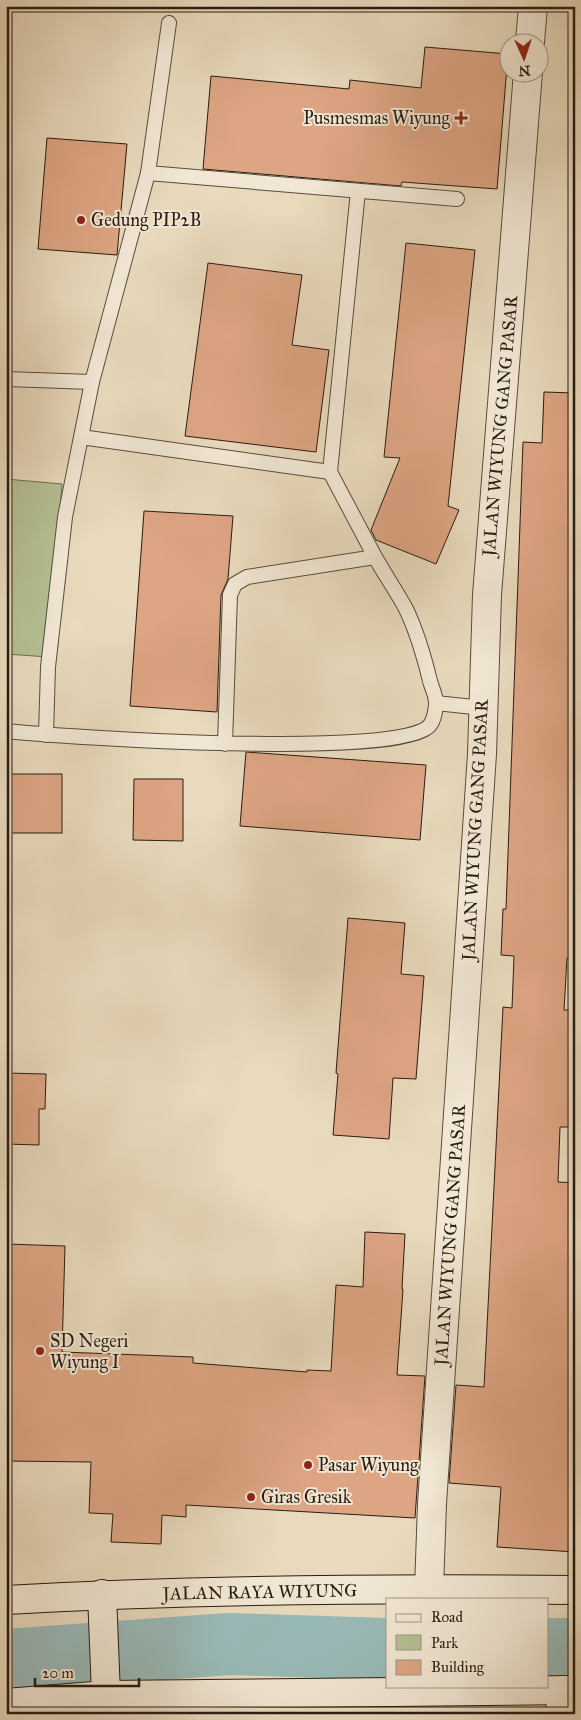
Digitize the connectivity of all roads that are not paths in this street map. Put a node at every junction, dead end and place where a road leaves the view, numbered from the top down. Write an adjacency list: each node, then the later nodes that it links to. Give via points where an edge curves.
1 (533, 6): 3 (street)
2 (169, 24): 5 (lane)
3 (531, 32)
4 (527, 82): 14 (street, JALAN WIYUNG GANG PASAR, via 487,595)
5 (148, 173): 6 (lane); 9 (lane)
6 (358, 191): 7 (lane); 11 (lane)
7 (457, 199)
8 (6, 380): 9 (lane)
9 (92, 382): 10 (lane)
10 (82, 437): 11 (lane); 16 (lane, via 64,526 48,667)
11 (330, 472): 12 (lane)
12 (375, 557): 13 (lane, via 406,610 423,652); 17 (lane, via 248,577 235,584 230,595)
13 (436, 703): 14 (lane); 17 (lane, via 430,724 424,730 390,740)
14 (483, 708): 18 (street, JALAN WIYUNG GANG PASAR)
15 (6, 731): 16 (lane)
16 (46, 735): 17 (lane)
17 (225, 744)
18 (429, 1589): 19 (street, JALAN RAYA WIYUNG); 21 (street, JALAN RAYA WIYUNG)
19 (575, 1590)
20 (6, 1600): 21 (street, JALAN RAYA WIYUNG)
21 (102, 1605): 22 (street)
22 (106, 1695): 23 (street); 24 (street)
23 (566, 1698)
24 (6, 1702)

